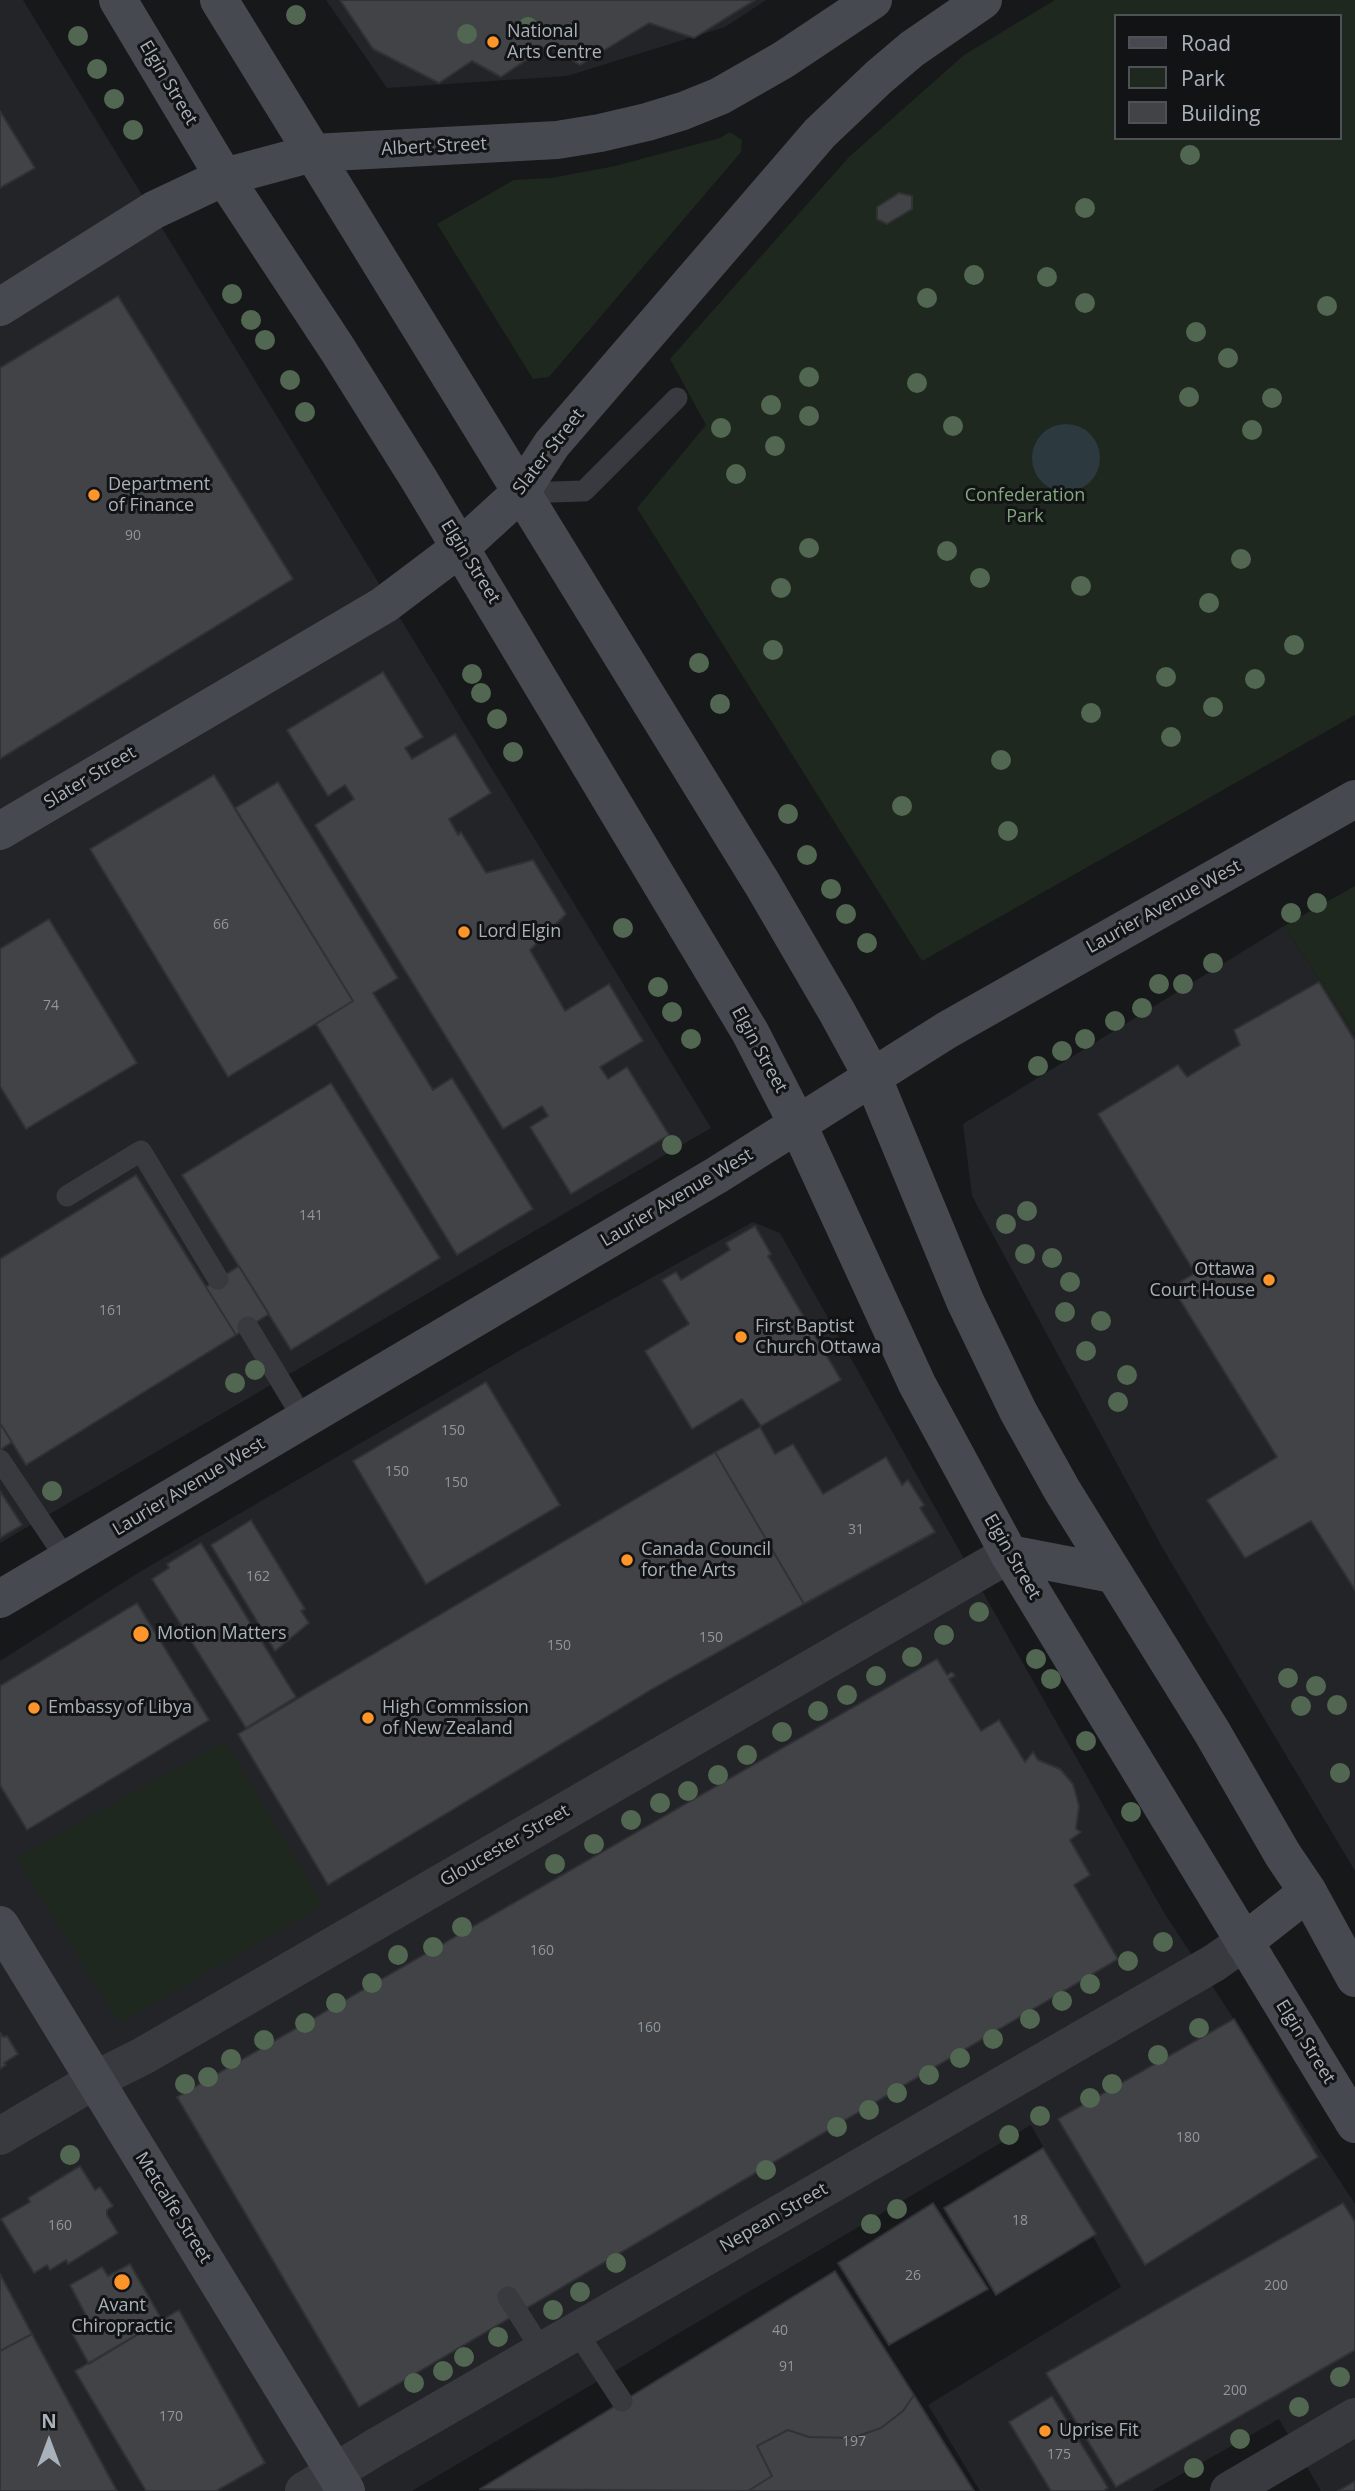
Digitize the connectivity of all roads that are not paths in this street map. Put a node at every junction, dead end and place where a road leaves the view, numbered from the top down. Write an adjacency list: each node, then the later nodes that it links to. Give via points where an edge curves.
1 (118, 0): 6 (main road, Elgin Street)
2 (219, 0): 5 (main road)
3 (873, 0): 5 (main road, Albert Street, via 720,96 647,122 557,140)
4 (983, 0): 9 (main road, Slater Street, via 912,49 820,133 552,444)
5 (313, 153): 6 (main road, Albert Street); 9 (main road)
6 (225, 177): 7 (main road, Albert Street, via 154,210); 10 (main road, Elgin Street)
7 (0, 307)
8 (677, 398): 9 (lane, via 584,491)
9 (520, 493): 10 (main road, Slater Street); 13 (main road, via 763,885)
10 (461, 547): 12 (main road, Slater Street, via 384,605); 14 (main road, Elgin Street, via 750,1032)
11 (1355, 799): 13 (main road, Laurier Avenue West)
12 (0, 831)
13 (872, 1076): 14 (main road, Laurier Avenue West); 22 (main road, via 989,1353)
14 (798, 1125): 18 (main road, Laurier Avenue West); 20 (main road, Elgin Street, via 917,1384)
15 (67, 1196): 16 (lane, via 141,1152)
16 (218, 1279)
17 (248, 1327): 18 (lane)
18 (304, 1420): 21 (main road, Laurier Avenue West)
19 (0, 1460): 21 (lane)
20 (1009, 1554): 22 (main road); 26 (main road, Elgin Street); 28 (street, Gloucester Street)
21 (67, 1560): 23 (main road, Laurier Avenue West)
22 (1113, 1574): 24 (main road)
23 (0, 1599)
24 (1308, 1892): 26 (main road); 27 (main road)
25 (0, 1925): 28 (main road, Metcalfe Street)
26 (1244, 1942): 29 (main road, Elgin Street); 32 (street, Nepean Street)
27 (1355, 1978)
28 (95, 2080): 30 (street, Gloucester Street); 36 (main road, Metcalfe Street)
29 (1355, 2124)
30 (0, 2136)
31 (508, 2297): 33 (lane)
32 (578, 2332): 33 (street, Nepean Street); 34 (lane)
33 (543, 2352): 36 (street, Nepean Street)
34 (622, 2401)
35 (1355, 2417): 37 (street)
36 (328, 2485)
37 (1229, 2491)

